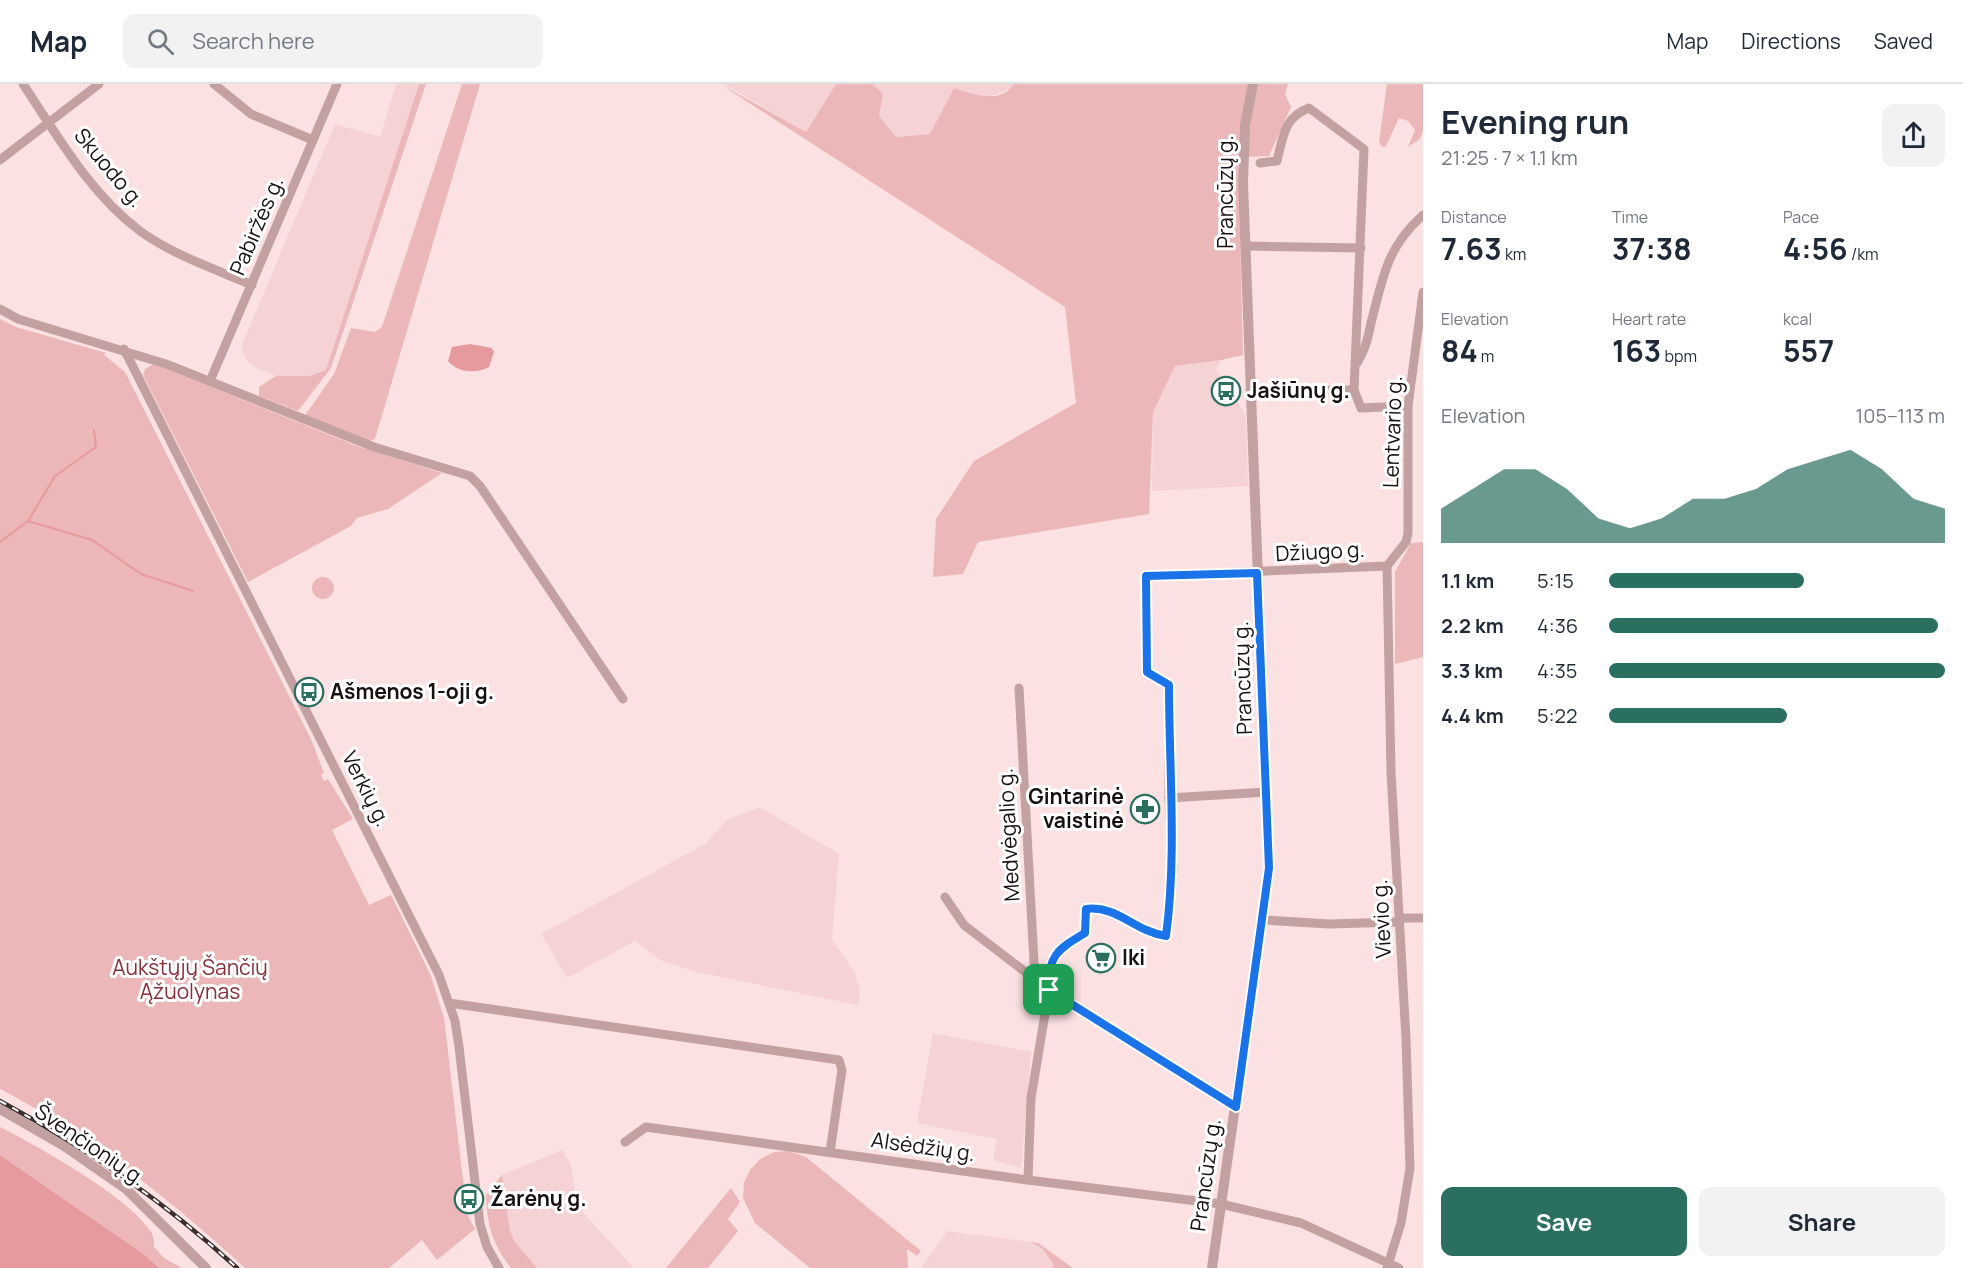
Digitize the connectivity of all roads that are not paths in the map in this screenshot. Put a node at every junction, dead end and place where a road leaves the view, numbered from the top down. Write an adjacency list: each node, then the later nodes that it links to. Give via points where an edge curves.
1 (23, 84): 6 (street, Skuodo g.)
2 (99, 84): 6 (street)
3 (214, 84): 7 (street, via 251,114)
4 (337, 84): 7 (street, Pabiržės g.)
5 (1253, 84): 11 (street, Prancūzų g., via 1243,160)
6 (48, 121): 8 (street); 13 (street, Skuodo g., via 103,196 141,231)
7 (313, 140): 13 (street, Pabiržės g.)
8 (0, 160)
9 (1260, 163): 12 (street, via 1277,161 1287,122 1309,108 1364,149)
10 (1423, 215): 17 (street, Lentvario g., via 1403,234 1387,261 1365,349)
11 (1245, 246): 12 (street); 20 (street, Prancūzų g.)
12 (1361, 248): 17 (street)
13 (252, 285): 18 (street, Pabiržės g.)
14 (1423, 292): 21 (street, Lentvario g.)
15 (0, 309): 16 (street, via 18,319)
16 (124, 349): 18 (street); 34 (street, Verkių g., via 408,909)
17 (1356, 365): 19 (street)
18 (210, 381): 25 (street, via 374,447 470,476)
19 (1354, 390): 20 (street); 21 (street, via 1361,408)
20 (1251, 391): 23 (street, Prancūzų g.)
21 (1408, 406): 22 (street, Lentvario g., via 1408,533 1406,542)
22 (1387, 566): 23 (street, Džiugo g.); 30 (street, Vievio g., via 1388,686)
23 (1257, 573): 26 (street, Prancūzų g.); 27 (street, Džiugo g., via 1146,576 1147,672 1169,685)
24 (1018, 688): 32 (street, Medvėgalio g.)
25 (623, 699)
26 (1267, 792): 27 (street); 31 (street, Prancūzų g., via 1269,868)
27 (1169, 798): 33 (street, via 1173,869 1166,936 1149,933 1103,907 1086,909 1085,933 1058,949 1048,972)
28 (945, 897): 32 (street, via 964,925)
29 (1423, 918): 30 (street)
30 (1399, 920): 31 (street, via 1329,924); 41 (street, Vievio g., via 1410,1168 1401,1223)
31 (1264, 921): 35 (street, Prancūzų g.)
32 (1035, 980): 33 (street)
33 (1049, 990): 35 (street); 39 (street, via 1031,1098)
34 (449, 1003): 38 (street, via 839,1060 842,1070); 43 (street, Verkių g., via 459,1047 480,1224)
35 (1236, 1107): 40 (street, Prancūzų g.)
36 (0, 1109): 42 (street, Švenčionių g., via 64,1146 126,1189)
37 (625, 1142): 38 (street, Alsėdžių g., via 646,1127)
38 (830, 1152): 39 (street, Alsėdžių g.)
39 (1028, 1180): 40 (street, Alsėdžių g.)
40 (1221, 1204): 41 (street, Alsėdžių g., via 1301,1223); 44 (street, Prancūzų g.)
41 (1388, 1266): 45 (street, Alsėdžių g.)
42 (206, 1268)
43 (499, 1268)
44 (1212, 1268)
45 (1399, 1268)

